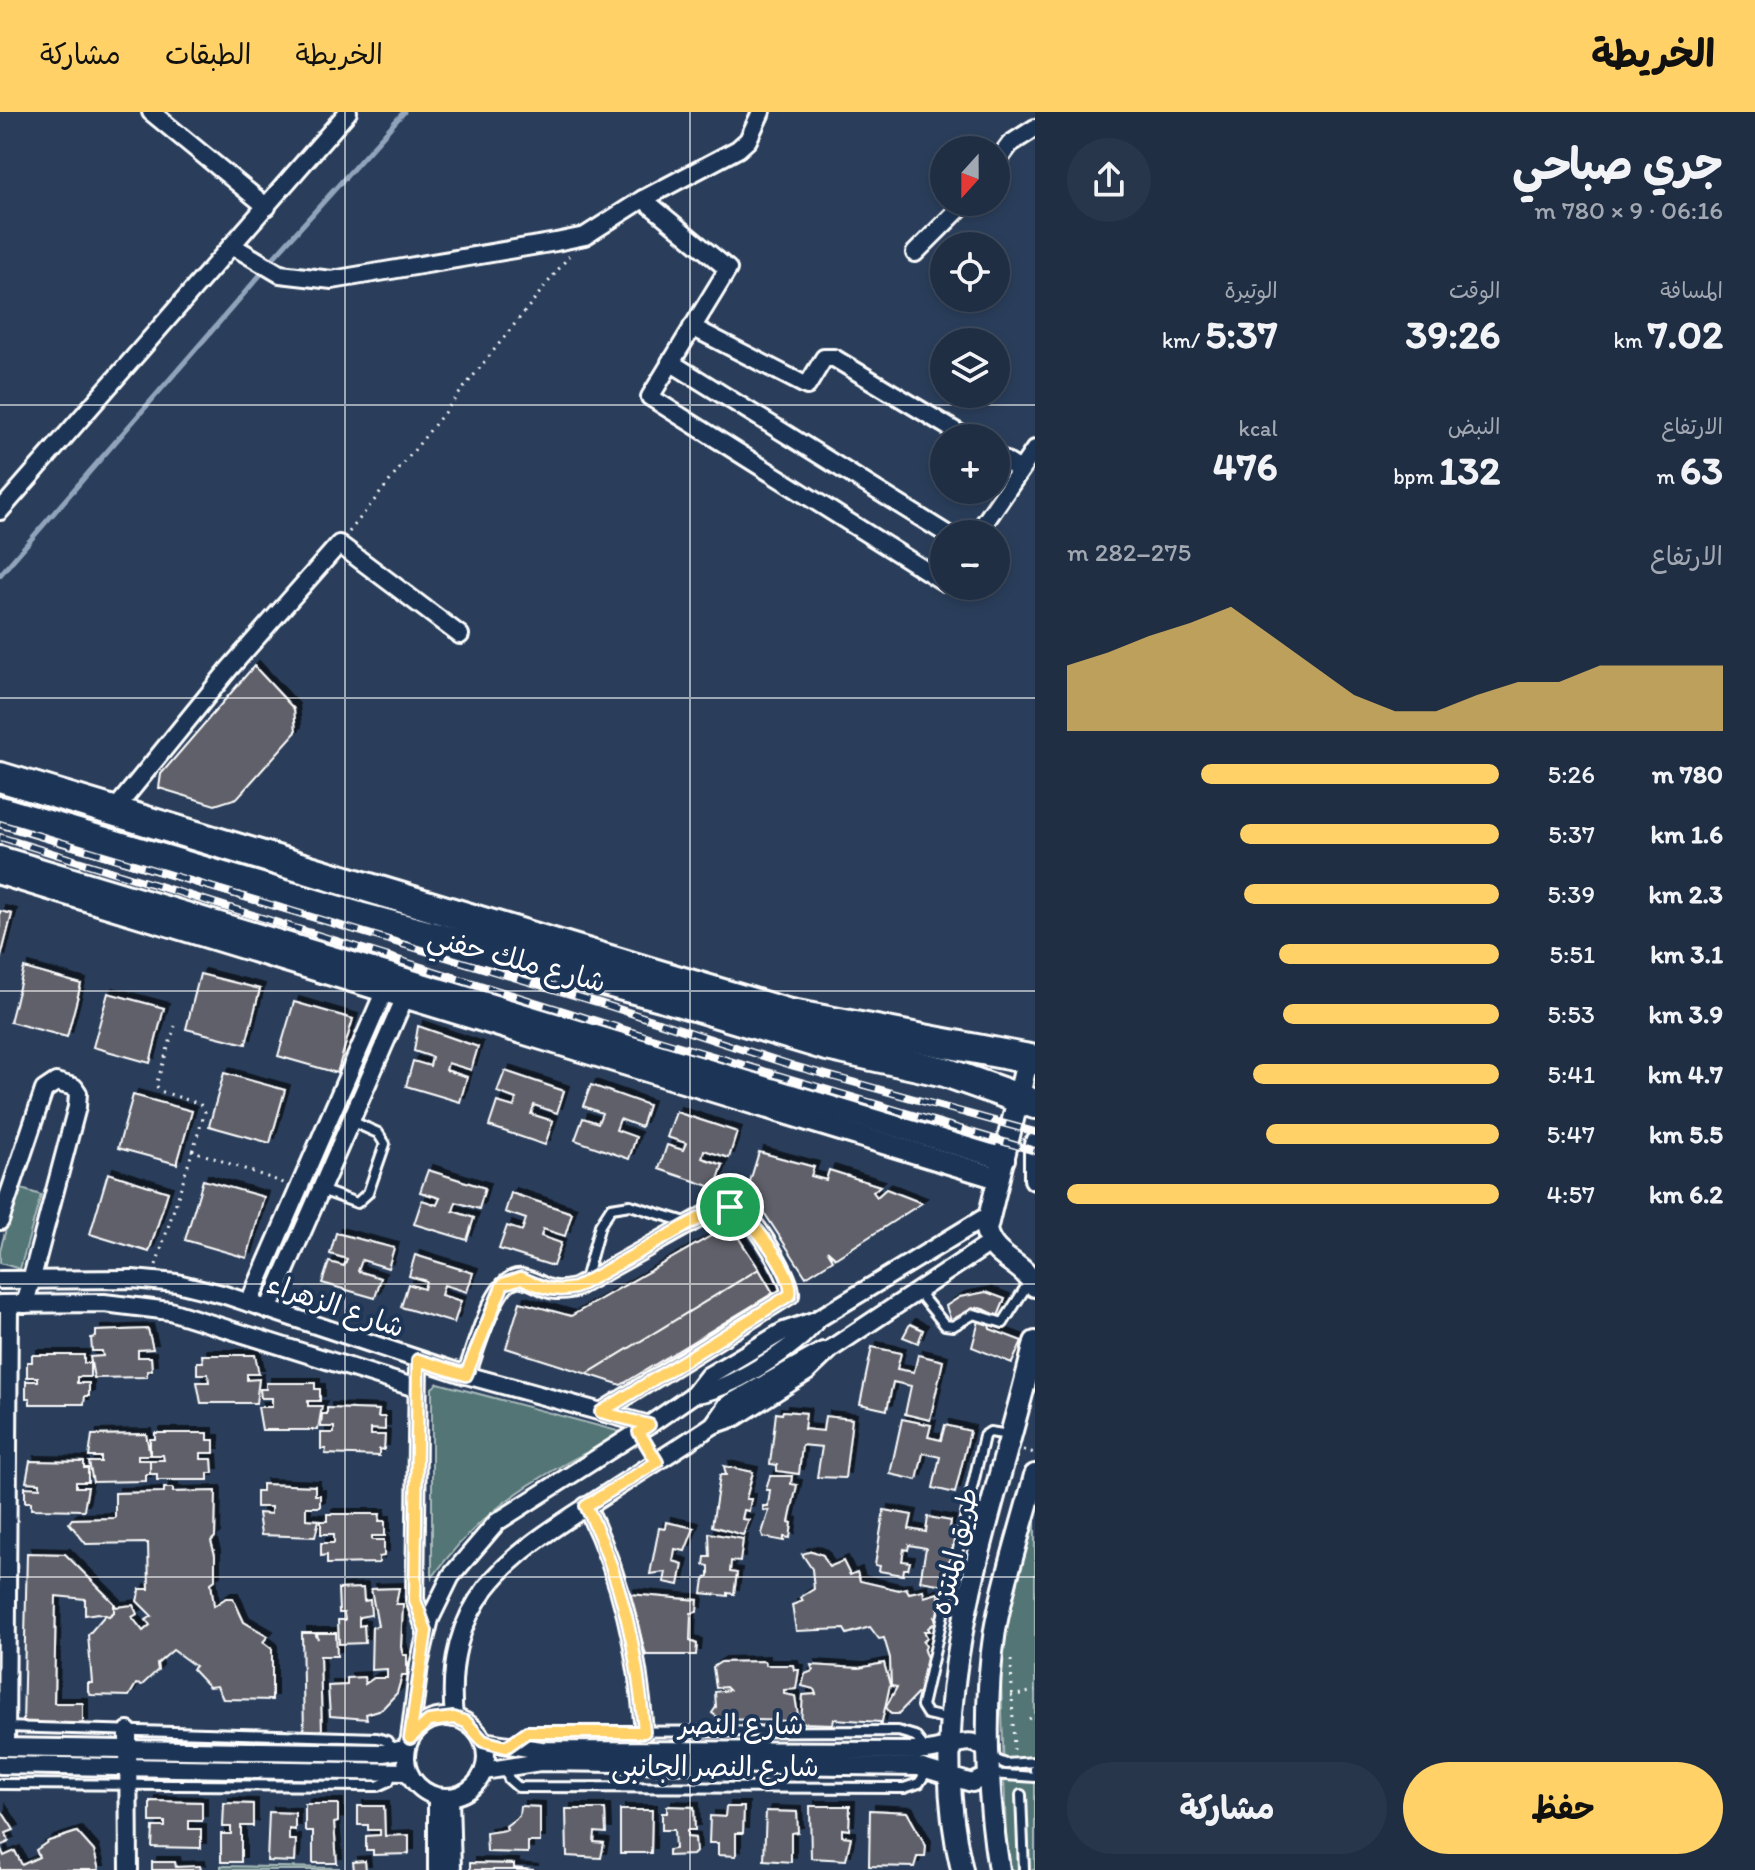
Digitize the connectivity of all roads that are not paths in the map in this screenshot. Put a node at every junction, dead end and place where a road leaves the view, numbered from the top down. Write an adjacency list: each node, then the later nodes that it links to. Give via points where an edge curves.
1 (151, 112): 9 (street)
2 (348, 112): 9 (street)
3 (761, 112): 8 (street, via 738,149)
4 (1029, 112): 5 (street)
5 (1035, 121)
6 (1035, 128): 7 (street)
7 (1010, 144)
8 (643, 199): 11 (street, via 585,236 332,280 280,274); 13 (street, via 728,269)
9 (267, 207): 11 (street)
10 (952, 216): 12 (street)
11 (233, 246): 19 (street)
12 (915, 253)
13 (692, 327): 14 (street); 15 (street, via 807,386 824,358 834,358)
14 (670, 362): 21 (street); 22 (street, via 652,398)
15 (944, 424)
16 (1035, 449): 18 (street)
17 (1010, 464): 18 (street)
18 (1020, 470): 20 (street)
19 (0, 511)
20 (986, 520)
21 (930, 523)
22 (930, 573)
23 (460, 635): 26 (street, via 339,544)
24 (0, 777): 26 (highway, شارع ملك حفني)
25 (0, 811): 29 (highway, شارع ملك حفني, via 359,917)
26 (113, 812): 29 (highway, شارع ملك حفني)
27 (0, 857): 36 (street)
28 (0, 874): 30 (street)
29 (664, 986): 32 (highway, شارع ملك حفني); 33 (highway, شارع ملك حفني, via 827,1046 945,1072)
30 (385, 990): 31 (street); 48 (street)
31 (405, 997): 34 (street); 36 (street)
32 (1031, 1059): 33 (street)
33 (1026, 1100): 36 (street)
34 (351, 1121): 38 (street); 38 (lane, via 378,1133 385,1144 368,1193 357,1203)
35 (1035, 1144): 37 (street)
36 (1001, 1168): 39 (street)
37 (1035, 1179)
38 (321, 1190): 50 (street)
39 (987, 1216): 42 (street); 55 (street, via 816,1320 799,1341 716,1389)
40 (0, 1221): 44 (street, via 44,1090 56,1082 74,1087 77,1107)
41 (691, 1223): 46 (street); 46 (lane, via 630,1205 611,1208 600,1225); 56 (street, via 716,1209 743,1212 789,1280 790,1295)
42 (990, 1243): 43 (street); 47 (street)
43 (1030, 1274): 47 (lane, via 1003,1323 974,1314 945,1325)
44 (32, 1279): 45 (street, شارع الزهراء); 48 (street, شارع الزهراء, via 177,1283); 49 (street)
45 (0, 1280)
46 (583, 1284): 53 (street, via 560,1292 521,1278 503,1284)
47 (918, 1292): 58 (street, via 832,1348 727,1405)
48 (249, 1303): 50 (street, شارع الزهراء)
49 (11, 1304): 54 (street, شارع الزهراء, via 104,1303 170,1311); 65 (street)
50 (268, 1310): 52 (street, شارع الزهراء)
51 (1035, 1342): 59 (street, طريق المنتزه)
52 (418, 1360): 53 (street, شارع الزهراء); 54 (street)
53 (466, 1375): 56 (street, شارع الزهراء)
54 (416, 1388): 62 (street, via 415,1600)
55 (694, 1394): 57 (street); 58 (street)
56 (601, 1412): 57 (street, شارع الزهراء)
57 (649, 1425): 62 (street, via 497,1522 451,1576)
58 (713, 1425): 61 (street)
59 (1010, 1436): 64 (street, طريق المنتزه, via 969,1603); 64 (lane, via 984,1436 922,1706 927,1714)
60 (1035, 1475): 78 (street, طريق المنتزه, via 996,1628)
61 (586, 1506): 63 (street, via 523,1548 485,1586 464,1620 453,1661); 67 (street, via 624,1598)
62 (426, 1631): 69 (street)
63 (454, 1718): 68 (street, via 466,1722); 69 (street, via 429,1721)
64 (949, 1719): 72 (street, طريق المنتزه)
65 (3, 1727): 66 (lane); 70 (street)
66 (128, 1731): 69 (lane, via 377,1738); 73 (street)
67 (644, 1732): 71 (lane, شارع النصر الجانبى, via 527,1732); 74 (lane, شارع النصر الجانبى, via 898,1731 915,1736)
68 (483, 1741): 71 (street, شارع النصر); 81 (street)
69 (403, 1746): 73 (street); 80 (street)
70 (3, 1747): 73 (street)
71 (506, 1747): 74 (street, شارع النصر)
72 (949, 1747): 74 (street, شارع النصر); 78 (street, شارع النصر, via 973,1742 987,1751); 82 (street, طريق المنتزه)
73 (128, 1749): 79 (street)
74 (928, 1759): 77 (street, شارع النصر); 77 (lane, شارع النصر الجانبى, via 919,1783 904,1788 518,1787); 82 (street, شارع النصر)
75 (1035, 1762): 78 (lane)
76 (0, 1765): 79 (street)
77 (504, 1765): 81 (street, شارع النصر)
78 (991, 1766): 82 (street, شارع النصر, via 972,1783); 83 (lane); 92 (street, طريق المنتزه)
79 (129, 1767): 80 (street); 85 (street)
80 (400, 1771): 85 (lane, via 378,1786); 87 (street, via 419,1788)
81 (484, 1771): 87 (street, via 465,1793)
82 (949, 1776): 91 (street, طريق المنتزه)
83 (1035, 1777)
84 (0, 1784): 85 (lane)
85 (129, 1786): 88 (street)
86 (1021, 1795): 93 (lane)
87 (444, 1797): 89 (street); 90 (street)
88 (129, 1870)
89 (437, 1870)
90 (452, 1870)
91 (962, 1870)
92 (999, 1870)
93 (1024, 1870)

